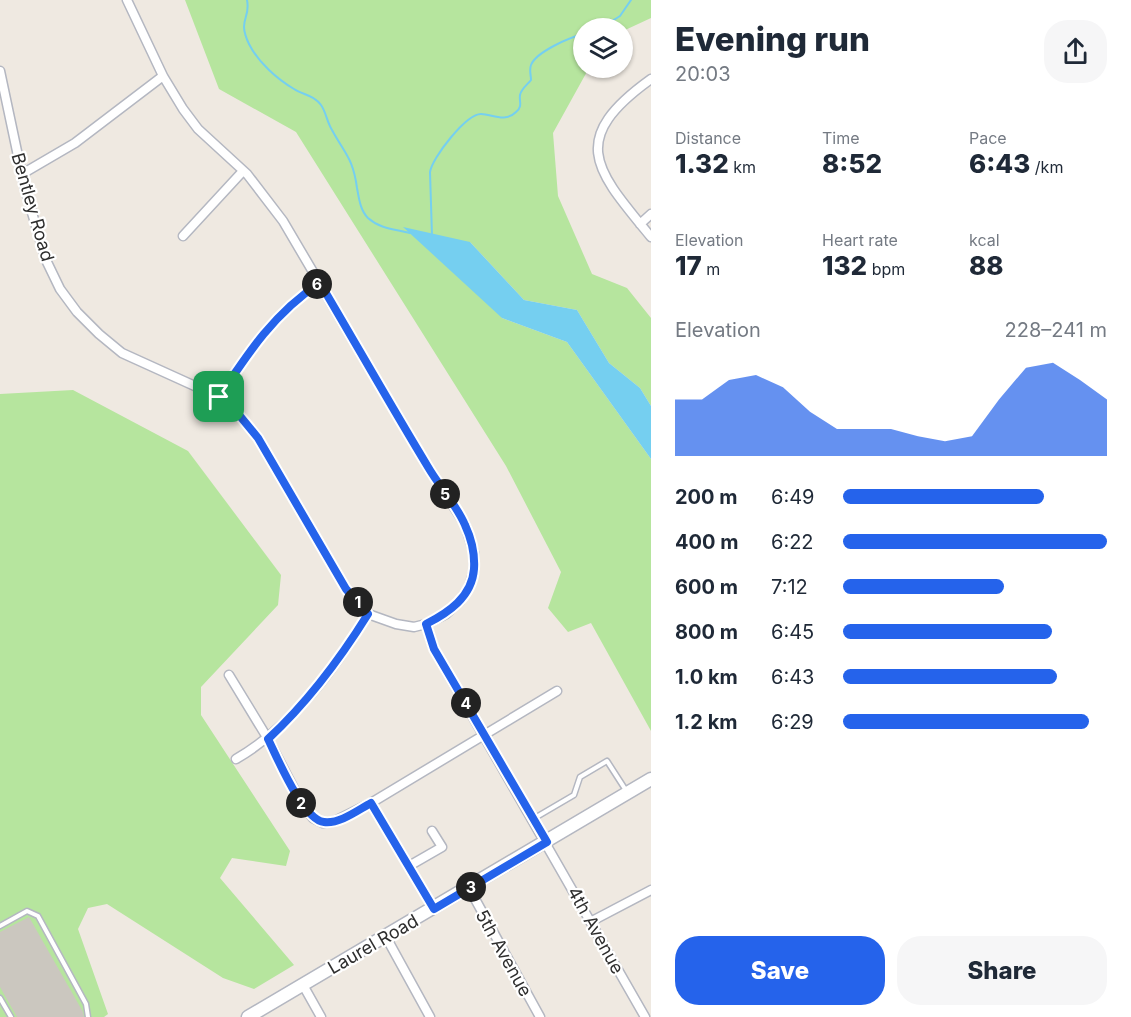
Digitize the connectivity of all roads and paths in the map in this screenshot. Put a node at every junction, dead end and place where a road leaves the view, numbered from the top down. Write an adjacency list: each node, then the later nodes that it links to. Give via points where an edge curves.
1 (127, 0): 3 (street)
2 (0, 71): 6 (street, Bentley Road)
3 (163, 76): 5 (street, via 198,129); 6 (street, via 75,143)
4 (651, 79): 8 (street, via 610,114 599,140 605,179)
5 (243, 171): 9 (street); 11 (street, via 283,222)
6 (22, 174): 12 (street, Bentley Road, via 46,260 77,312 122,353)
7 (651, 214): 8 (street)
8 (640, 224): 10 (street)
9 (183, 236)
10 (651, 237)
11 (320, 283): 12 (street, via 280,312); 14 (street, via 465,524 474,553 469,588 446,614)
12 (219, 397): 13 (street, Bentley Road, via 258,438 346,589)
13 (368, 614): 14 (street, Bentley Road, via 396,624); 18 (street, via 296,713)
14 (426, 624): 17 (street, 4th Avenue, via 434,649)
15 (229, 675): 18 (street)
16 (557, 691): 17 (street)
17 (485, 736): 22 (street); 23 (street, 4th Avenue)
18 (268, 739): 19 (street); 22 (street, via 303,806 322,823 335,821)
19 (236, 759)
20 (651, 779): 21 (main road, Laurel Road)
21 (627, 793): 23 (lane, via 607,761 580,777 569,799); 25 (main road, Laurel Road)
22 (371, 803): 26 (street)
23 (533, 819): 25 (street, 4th Avenue)
24 (432, 831): 26 (street, via 442,847)
25 (547, 842): 27 (main road, Laurel Road); 30 (street, 4th Avenue)
26 (409, 866): 29 (street)
27 (469, 888): 29 (main road, Laurel Road); 40 (street, 5th Avenue)
28 (651, 890): 30 (street)
29 (434, 909): 32 (main road, Laurel Road)
30 (592, 921): 41 (street, 4th Avenue)
31 (0, 926): 36 (lane, via 27,911 38,915 86,1004)
32 (386, 937): 33 (main road, Laurel Road); 39 (street)
33 (303, 985): 37 (main road, Laurel Road); 38 (street)
34 (0, 998): 35 (lane)
35 (10, 1017)
36 (88, 1017)
37 (248, 1017)
38 (321, 1017)
39 (430, 1017)
40 (540, 1017)
41 (645, 1017)

